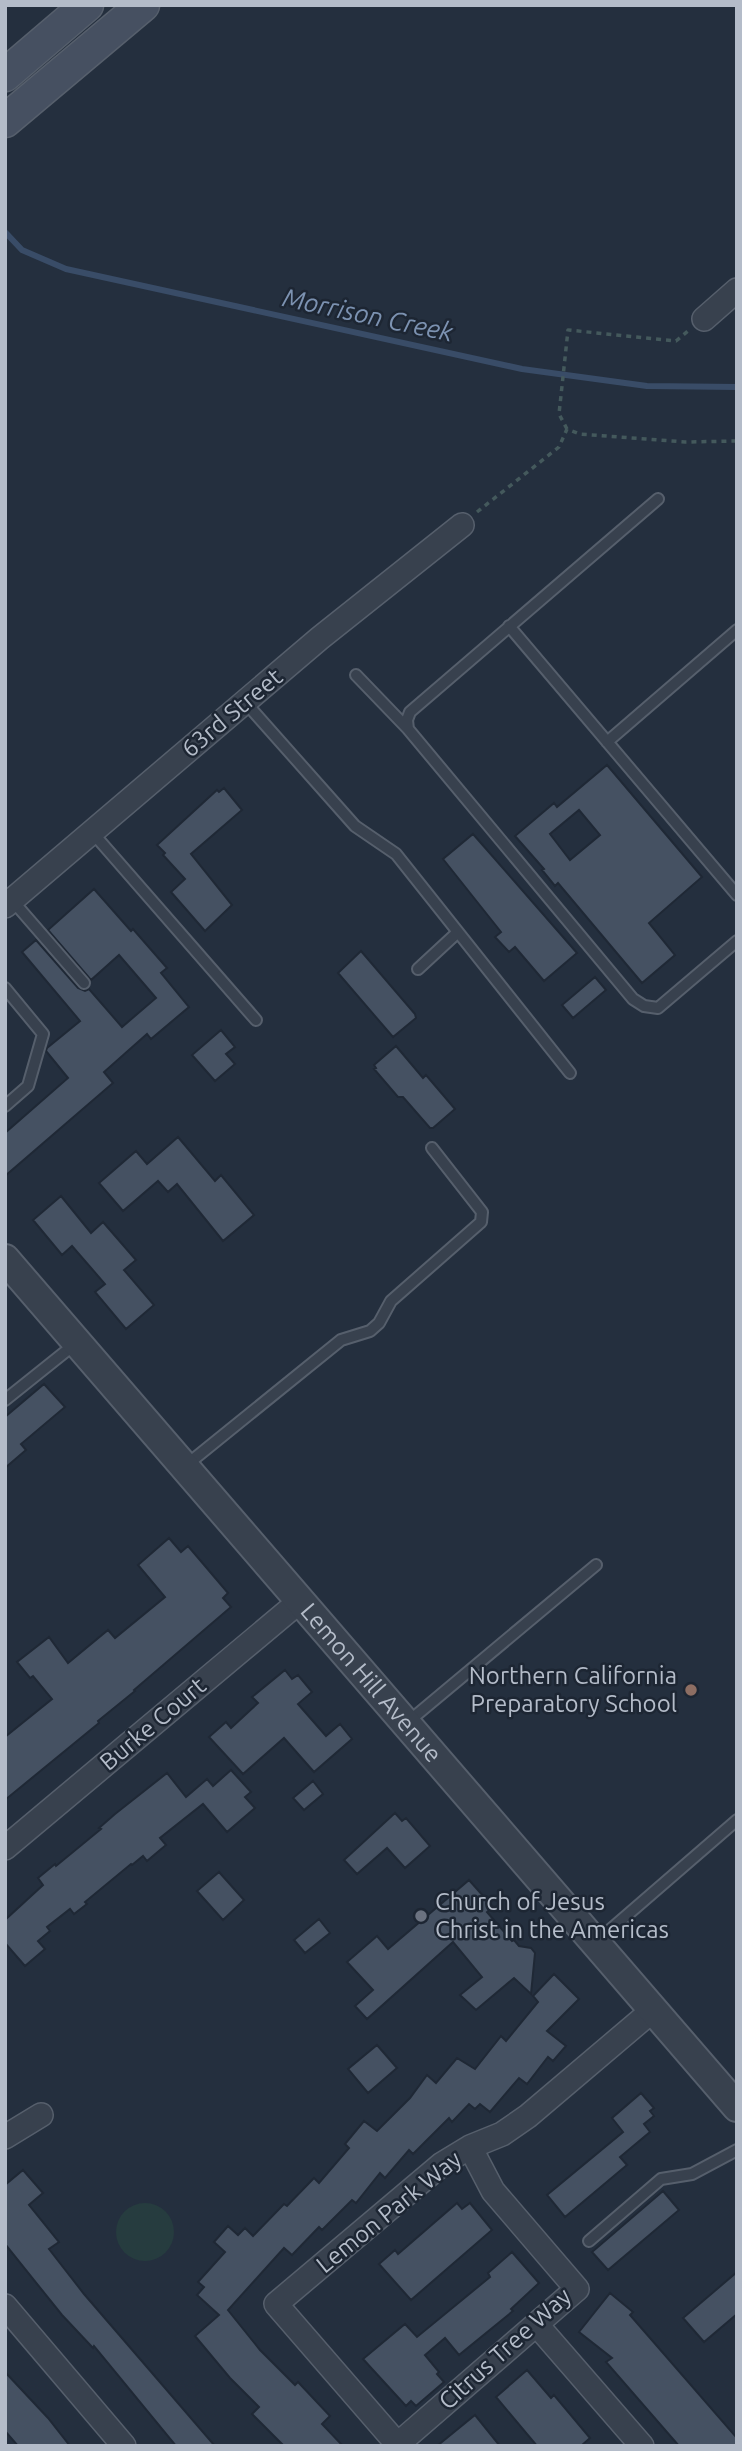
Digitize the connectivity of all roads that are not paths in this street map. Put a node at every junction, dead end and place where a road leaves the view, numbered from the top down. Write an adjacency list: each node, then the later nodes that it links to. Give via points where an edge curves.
1 (87, 5): 3 (main road)
2 (143, 5): 4 (main road)
3 (5, 75)
4 (5, 121)
5 (737, 290): 6 (street)
6 (704, 319)
7 (658, 499): 9 (lane)
8 (462, 525): 12 (street, 63rd Street)
9 (509, 626): 13 (lane, via 410,712); 14 (lane)
10 (737, 630): 14 (lane)
11 (356, 676): 13 (lane)
12 (245, 702): 15 (street, 63rd Street); 18 (lane, via 355,826 396,854)
13 (408, 729): 19 (lane, via 633,999 658,1008)
14 (607, 742): 16 (lane)
15 (92, 832): 17 (street, 63rd Street); 23 (lane)
16 (737, 895)
17 (9, 903): 21 (lane)
18 (458, 932): 20 (lane); 24 (lane)
19 (737, 942)
20 (418, 970)
21 (84, 983)
22 (5, 988): 25 (lane, via 43,1034 28,1086)
23 (256, 1020)
24 (570, 1073)
25 (5, 1106)
26 (432, 1148): 30 (lane, via 482,1212 481,1222 391,1301 370,1331 341,1340)
27 (5, 1259): 28 (street, Lemon Hill Avenue)
28 (77, 1342): 29 (lane); 30 (street, Lemon Hill Avenue)
29 (5, 1400)
30 (184, 1466): 32 (street, Lemon Hill Avenue)
31 (596, 1565): 33 (lane)
32 (300, 1601): 33 (street, Lemon Hill Avenue); 35 (street, Burke Court)
33 (405, 1724): 36 (street, Lemon Hill Avenue)
34 (737, 1820): 36 (lane)
35 (5, 1848)
36 (595, 1942): 37 (street, Lemon Hill Avenue)
37 (653, 2010): 38 (street, Lemon Hill Avenue); 41 (street, Lemon Park Way, via 528,2116 502,2134)
38 (737, 2108)
39 (41, 2115): 40 (street)
40 (5, 2137)
41 (470, 2147): 45 (street, Citrus Tree Way, via 492,2191 577,2289); 46 (street, Lemon Park Way, via 442,2164 276,2304)
42 (737, 2150): 43 (lane, via 692,2174 661,2179)
43 (589, 2241)
44 (5, 2306): 47 (street)
45 (537, 2325): 46 (street, Citrus Tree Way); 48 (street)
46 (398, 2445)
47 (124, 2446)
48 (642, 2446)

